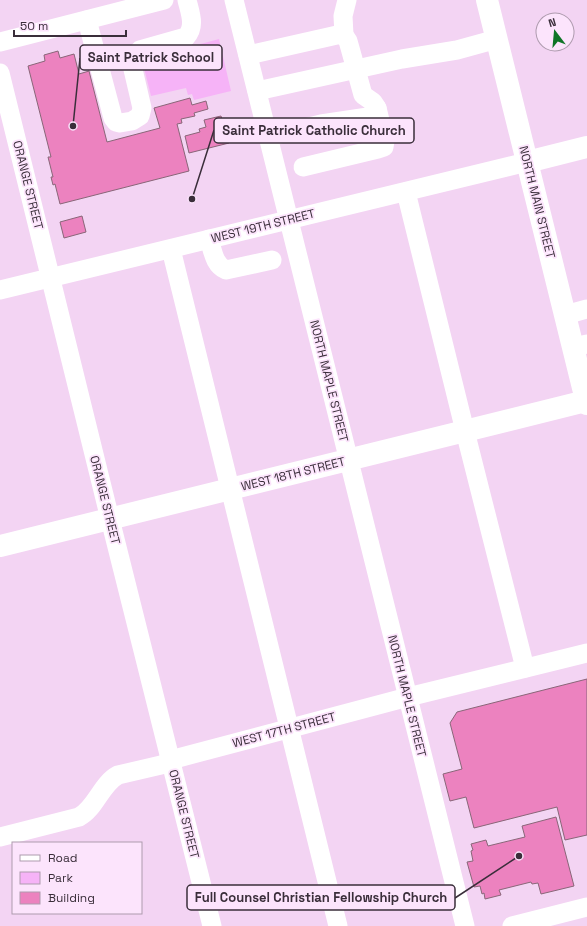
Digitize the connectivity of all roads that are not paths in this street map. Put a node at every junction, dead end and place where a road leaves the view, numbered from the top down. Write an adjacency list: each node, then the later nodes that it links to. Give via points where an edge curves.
1 (164, 0): 6 (street)
2 (187, 0): 7 (street, via 192,28 186,37 140,50 133,58 132,65 142,108 140,116 132,121 120,123 114,118)
3 (234, 0): 11 (street, NORTH MAPLE STREET)
4 (346, 0): 8 (street, via 343,16)
5 (487, 0): 9 (main road, NORTH MAIN STREET)
6 (115, 6): 7 (street)
7 (87, 20): 10 (street)
8 (344, 35): 11 (street); 12 (street)
9 (497, 39): 12 (street, via 457,50); 18 (main road, NORTH MAIN STREET)
10 (0, 42)
11 (248, 55): 14 (street, NORTH MAPLE STREET)
12 (357, 69): 14 (street); 15 (street, via 363,95)
13 (0, 73): 25 (street, ORANGE STREET)
14 (257, 91): 16 (street, NORTH MAPLE STREET)
15 (377, 108): 16 (street, via 368,117 321,124); 19 (street, via 385,141 384,147)
16 (268, 137): 21 (street, NORTH MAPLE STREET)
17 (587, 148): 18 (main road)
18 (527, 162): 20 (street, WEST 19TH STREET); 27 (main road, NORTH MAIN STREET)
19 (303, 168)
20 (406, 192): 21 (street, WEST 19TH STREET); 30 (street)
21 (289, 220): 22 (street, WEST 19TH STREET); 31 (street, NORTH MAPLE STREET)
22 (210, 239): 23 (street, WEST 19TH STREET); 24 (street, via 220,268 226,270)
23 (171, 249): 25 (street, WEST 19TH STREET); 32 (street)
24 (272, 260)
25 (51, 278): 26 (street, WEST 19TH STREET); 33 (street, ORANGE STREET)
26 (0, 290)
27 (581, 315): 28 (main road, NORTH MAIN STREET)
28 (580, 346): 29 (main road, NORTH MAIN STREET)
29 (587, 402): 30 (main road, WEST 18TH STREET)
30 (465, 431): 31 (main road, WEST 18TH STREET); 36 (street)
31 (349, 460): 32 (main road, WEST 18TH STREET); 37 (street, NORTH MAPLE STREET)
32 (230, 489): 33 (main road, WEST 18TH STREET); 38 (street)
33 (110, 519): 34 (main road, WEST 18TH STREET); 39 (street, ORANGE STREET)
34 (0, 546)
35 (587, 653): 36 (street, WEST 17TH STREET)
36 (524, 668): 37 (street, WEST 17TH STREET)
37 (408, 697): 38 (street, WEST 17TH STREET); 44 (street, NORTH MAPLE STREET)
38 (289, 728): 39 (street, WEST 17TH STREET); 43 (street)
39 (170, 761): 40 (street, WEST 17TH STREET, via 113,778 79,817); 42 (street, ORANGE STREET)
40 (0, 837)
41 (586, 910): 45 (street)
42 (212, 926)
43 (338, 926)
44 (465, 926)
45 (512, 926)

